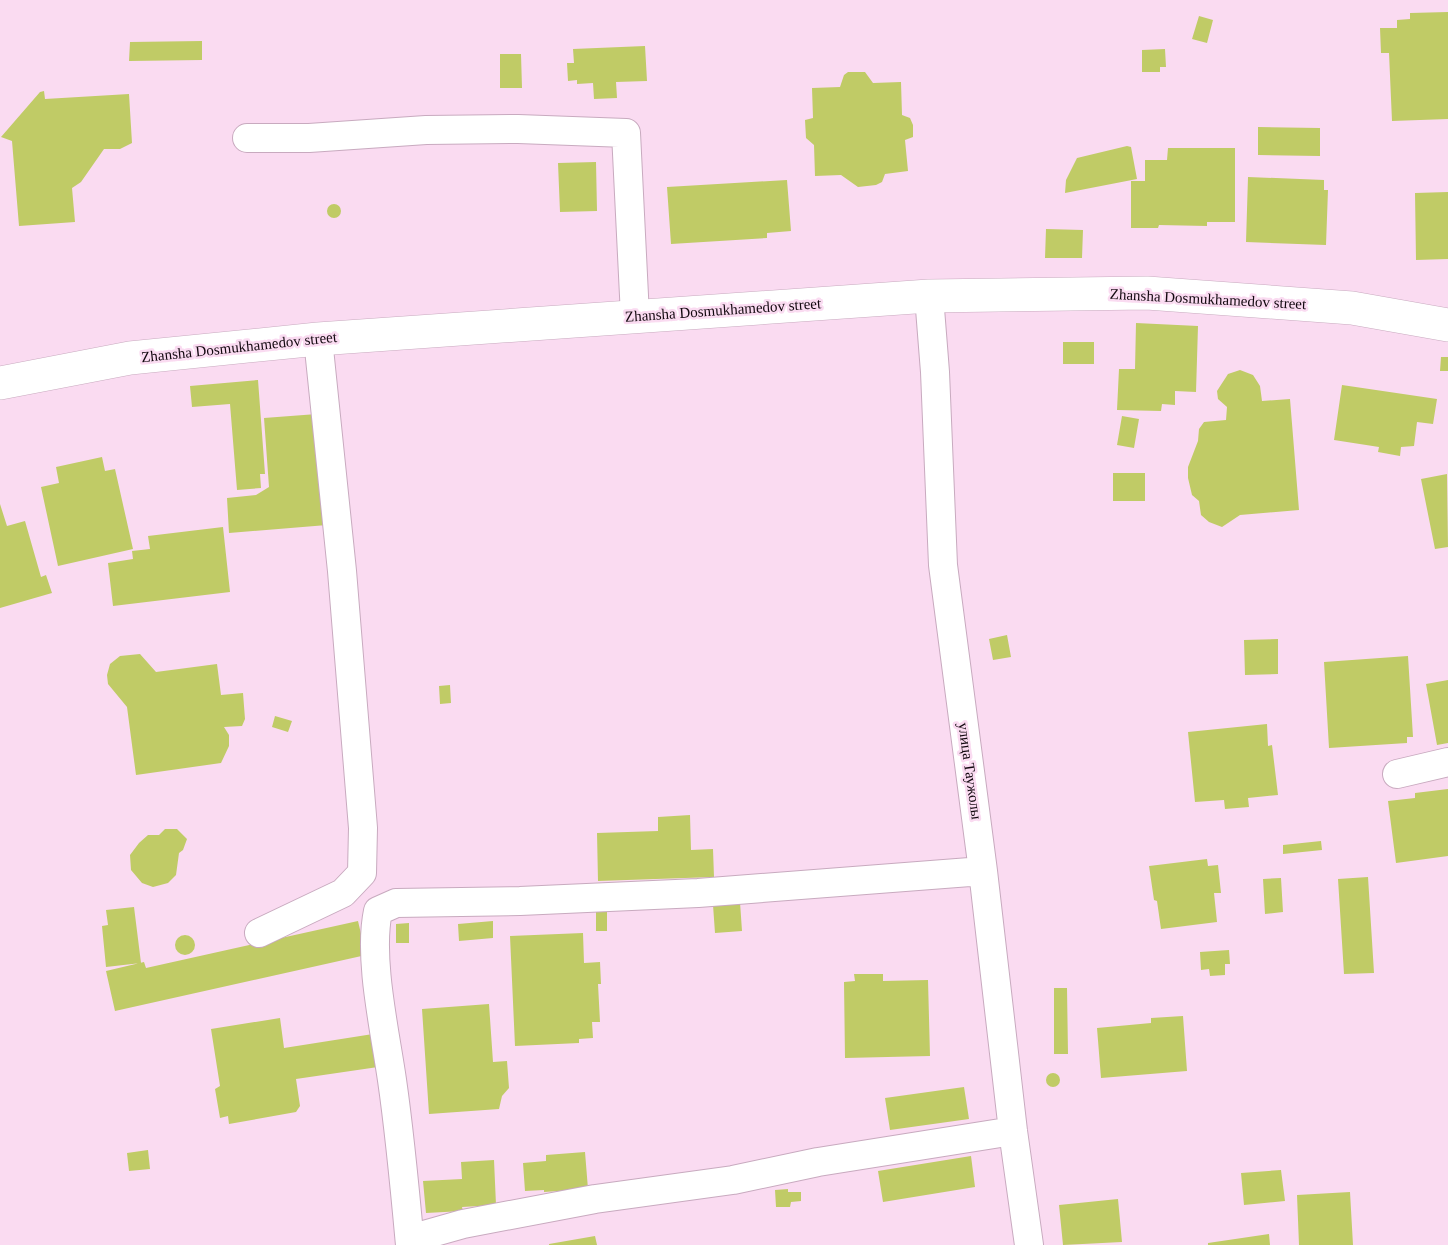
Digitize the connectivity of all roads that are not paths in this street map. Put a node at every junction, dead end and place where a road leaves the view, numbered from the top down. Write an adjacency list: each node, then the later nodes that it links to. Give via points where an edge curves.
1 (247, 138): 3 (street, via 426,130 626,133)
2 (929, 296): 3 (street, Zhansha Dosmukhamedov street); 4 (street, Zhansha Dosmukhamedov street, via 1147,293 1353,308); 9 (street, улица Таужолы, via 943,565)
3 (635, 316): 5 (street, Zhansha Dosmukhamedov street)
4 (1448, 325)
5 (318, 339): 6 (street, Zhansha Dosmukhamedov street, via 130,358); 10 (street, via 342,571 362,816 362,873 343,894)
6 (0, 383)
7 (1448, 762): 8 (street)
8 (1398, 774)
9 (983, 871): 11 (street, улица Таужолы); 12 (street, via 698,893 396,903 378,911 374,929 377,969)
10 (259, 933)
11 (1012, 1131): 12 (street, via 818,1162 733,1180 584,1201 463,1224); 13 (street, улица Таужолы)
12 (410, 1242)
13 (1029, 1245)

